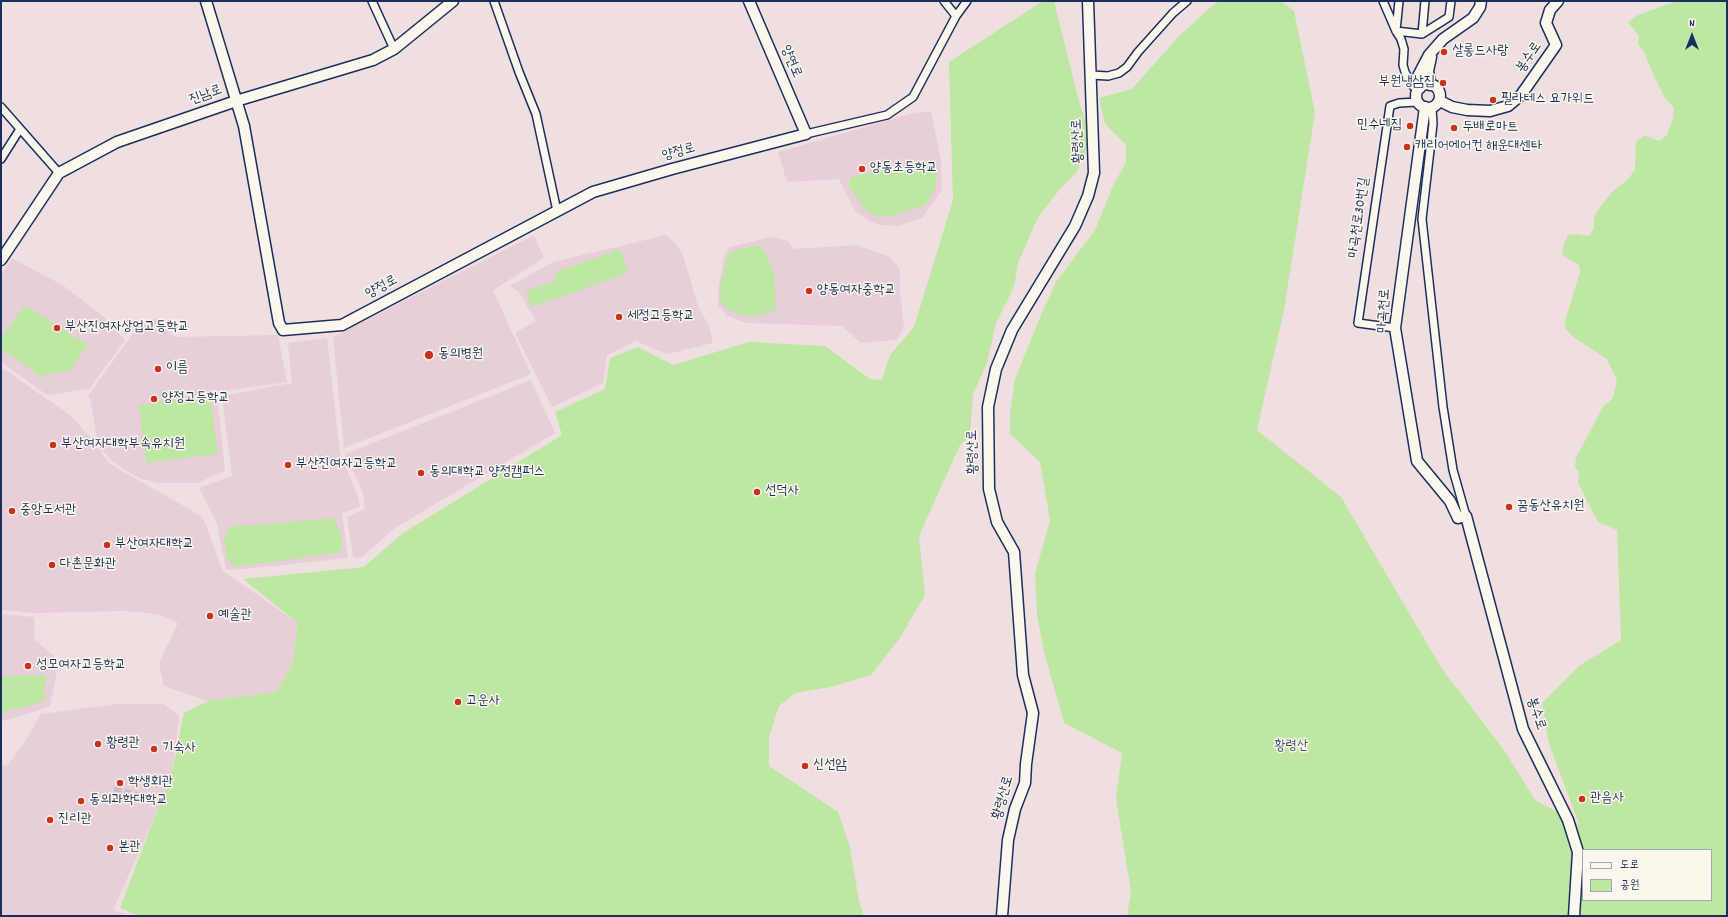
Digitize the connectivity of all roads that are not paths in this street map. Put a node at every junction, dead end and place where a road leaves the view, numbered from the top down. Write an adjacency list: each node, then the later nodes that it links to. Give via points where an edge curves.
1 (206, 1): 24 (street, 양정로)
2 (372, 1): 21 (street)
3 (453, 1): 21 (street, 진남로)
4 (494, 1): 32 (street, via 536,114)
5 (749, 1): 29 (street, 양연로)
6 (944, 1): 16 (street)
7 (966, 1): 16 (street)
8 (1088, 1): 22 (street, 황령산로)
9 (1186, 1): 22 (street, via 1127,67 1108,76)
10 (1384, 1): 19 (street)
11 (1399, 1): 19 (street)
12 (1425, 1): 20 (street)
13 (1451, 1): 17 (street)
14 (1481, 1): 18 (street, 마곡천로, via 1473,18)
15 (1558, 1): 25 (street, 봉수로, via 1550,10 1546,23 1556,45 1521,95 1508,106 1490,111 1452,107)
16 (956, 16): 29 (street, via 912,97 887,115)
17 (1449, 17): 18 (street); 20 (street)
18 (1458, 28): 23 (street, 마곡천로, via 1443,39 1420,69 1418,76)
19 (1396, 31): 20 (street); 23 (street, via 1404,49 1403,66 1408,78)
20 (1422, 34)
21 (394, 48): 24 (street, 진남로, via 373,60)
22 (1091, 75): 36 (street, 황령산로, via 1094,173 1088,196 1075,226 1012,330 996,369 988,407 989,489 997,522 1014,552 1023,675 1033,713 1025,783 1015,809 1008,840)
23 (1422, 88): 25 (street, via 1435,86 1441,96); 26 (street, 마곡천로, via 1416,96)
24 (236, 100): 31 (street, 진남로, via 118,142); 32 (street, 양정로, via 244,126 279,323 283,330 342,325)
25 (1440, 101): 26 (street, via 1437,106)
26 (1425, 106): 34 (street, 마곡천로); 34 (street, 마곡천로30번길, via 1399,103 1390,106 1358,323); 35 (street, via 1433,124 1422,220 1443,407 1453,470)
27 (1, 107): 28 (street)
28 (20, 129): 30 (street); 31 (street)
29 (806, 134): 32 (street, 양정로, via 593,192)
30 (1, 159)
31 (59, 173): 33 (street, 진남로)
32 (557, 211)
33 (1, 260)
34 (1395, 328): 35 (street, 마곡천로, via 1417,461 1450,501 1458,518)
35 (1466, 516): 37 (street, 봉수로, via 1523,729 1568,820 1578,852)
36 (1002, 916)
37 (1574, 916)

